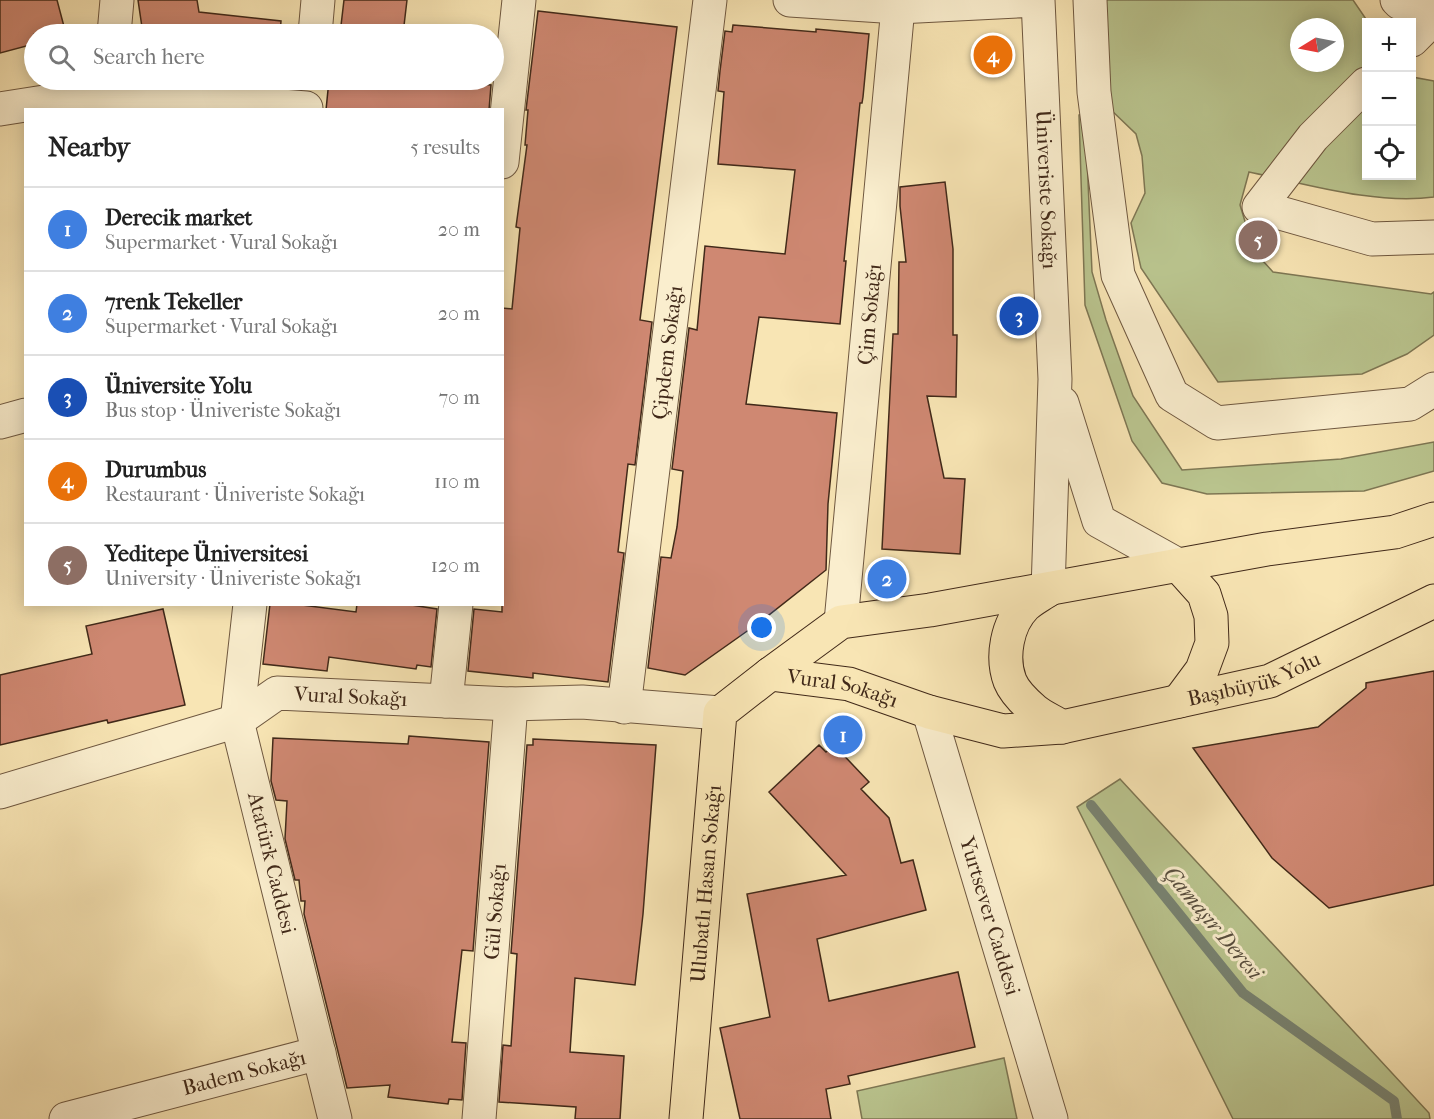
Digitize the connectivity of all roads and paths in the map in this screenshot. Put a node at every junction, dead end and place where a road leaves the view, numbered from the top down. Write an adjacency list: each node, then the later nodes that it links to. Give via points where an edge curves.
1 (117, 0): 12 (street)
2 (318, 0): 13 (street)
3 (519, 0): 20 (street)
4 (710, 0): 37 (street, Çipdem Sokağı)
5 (790, 0): 9 (street)
6 (1038, 0): 9 (street); 22 (street, Üniveriste Sokağı)
7 (1090, 0): 23 (street, via 1094,92 1118,275 1172,395 1217,423 1410,404)
8 (1397, 0): 10 (street)
9 (898, 6): 32 (street, Çim Sokağı)
10 (1434, 12)
11 (1434, 18): 14 (street)
12 (115, 24)
13 (316, 24)
14 (1416, 36)
15 (1362, 88): 21 (street, via 1313,137 1259,207 1372,239)
16 (89, 90): 19 (street)
17 (169, 90): 18 (street)
18 (307, 99)
19 (0, 109)
20 (504, 143)
21 (1434, 237)
22 (1055, 379): 27 (street, via 1099,521); 28 (street)
23 (1434, 389)
24 (24, 416): 25 (street)
25 (0, 422)
26 (1434, 519): 27 (main road, via 1395,532)
27 (1178, 565): 28 (main road); 35 (main road, via 1204,594 1211,616 1212,643 1202,670)
28 (1048, 590): 32 (main road, Vural Sokağı); 41 (main road, via 1025,606 1015,620 1008,638 1007,657 1010,681 1020,696 1035,711)
29 (1434, 601): 35 (main road, Başıbüyük Yolu, via 1269,681)
30 (250, 606): 40 (street, Atatürk Caddesi)
31 (456, 606): 34 (street)
32 (841, 622): 33 (main road, Vural Sokağı)
33 (770, 674): 38 (main road, Vural Sokağı, via 849,684); 39 (main road)
34 (446, 701): 36 (street, Vural Sokağı); 40 (street, Vural Sokağı, via 277,693)
35 (1179, 701): 41 (main road, Başıbüyük Yolu)
36 (511, 704): 37 (street, Vural Sokağı, via 582,702); 46 (street, Gül Sokağı)
37 (624, 707): 39 (street, Vural Sokağı)
38 (929, 712): 41 (main road, Vural Sokağı, via 1003,730); 48 (street, Yurtsever Caddesi)
39 (720, 713): 47 (main road, Ulubatlı Hasan Sokağı)
40 (237, 722): 42 (street, Vural Sokağı); 43 (street, Atatürk Caddesi)
41 (1062, 727)
42 (0, 792)
43 (319, 1053): 44 (street, Badem Sokağı); 45 (street, Atatürk Caddesi)
44 (66, 1119)
45 (335, 1119)
46 (478, 1119)
47 (686, 1119)
48 (1051, 1119)

